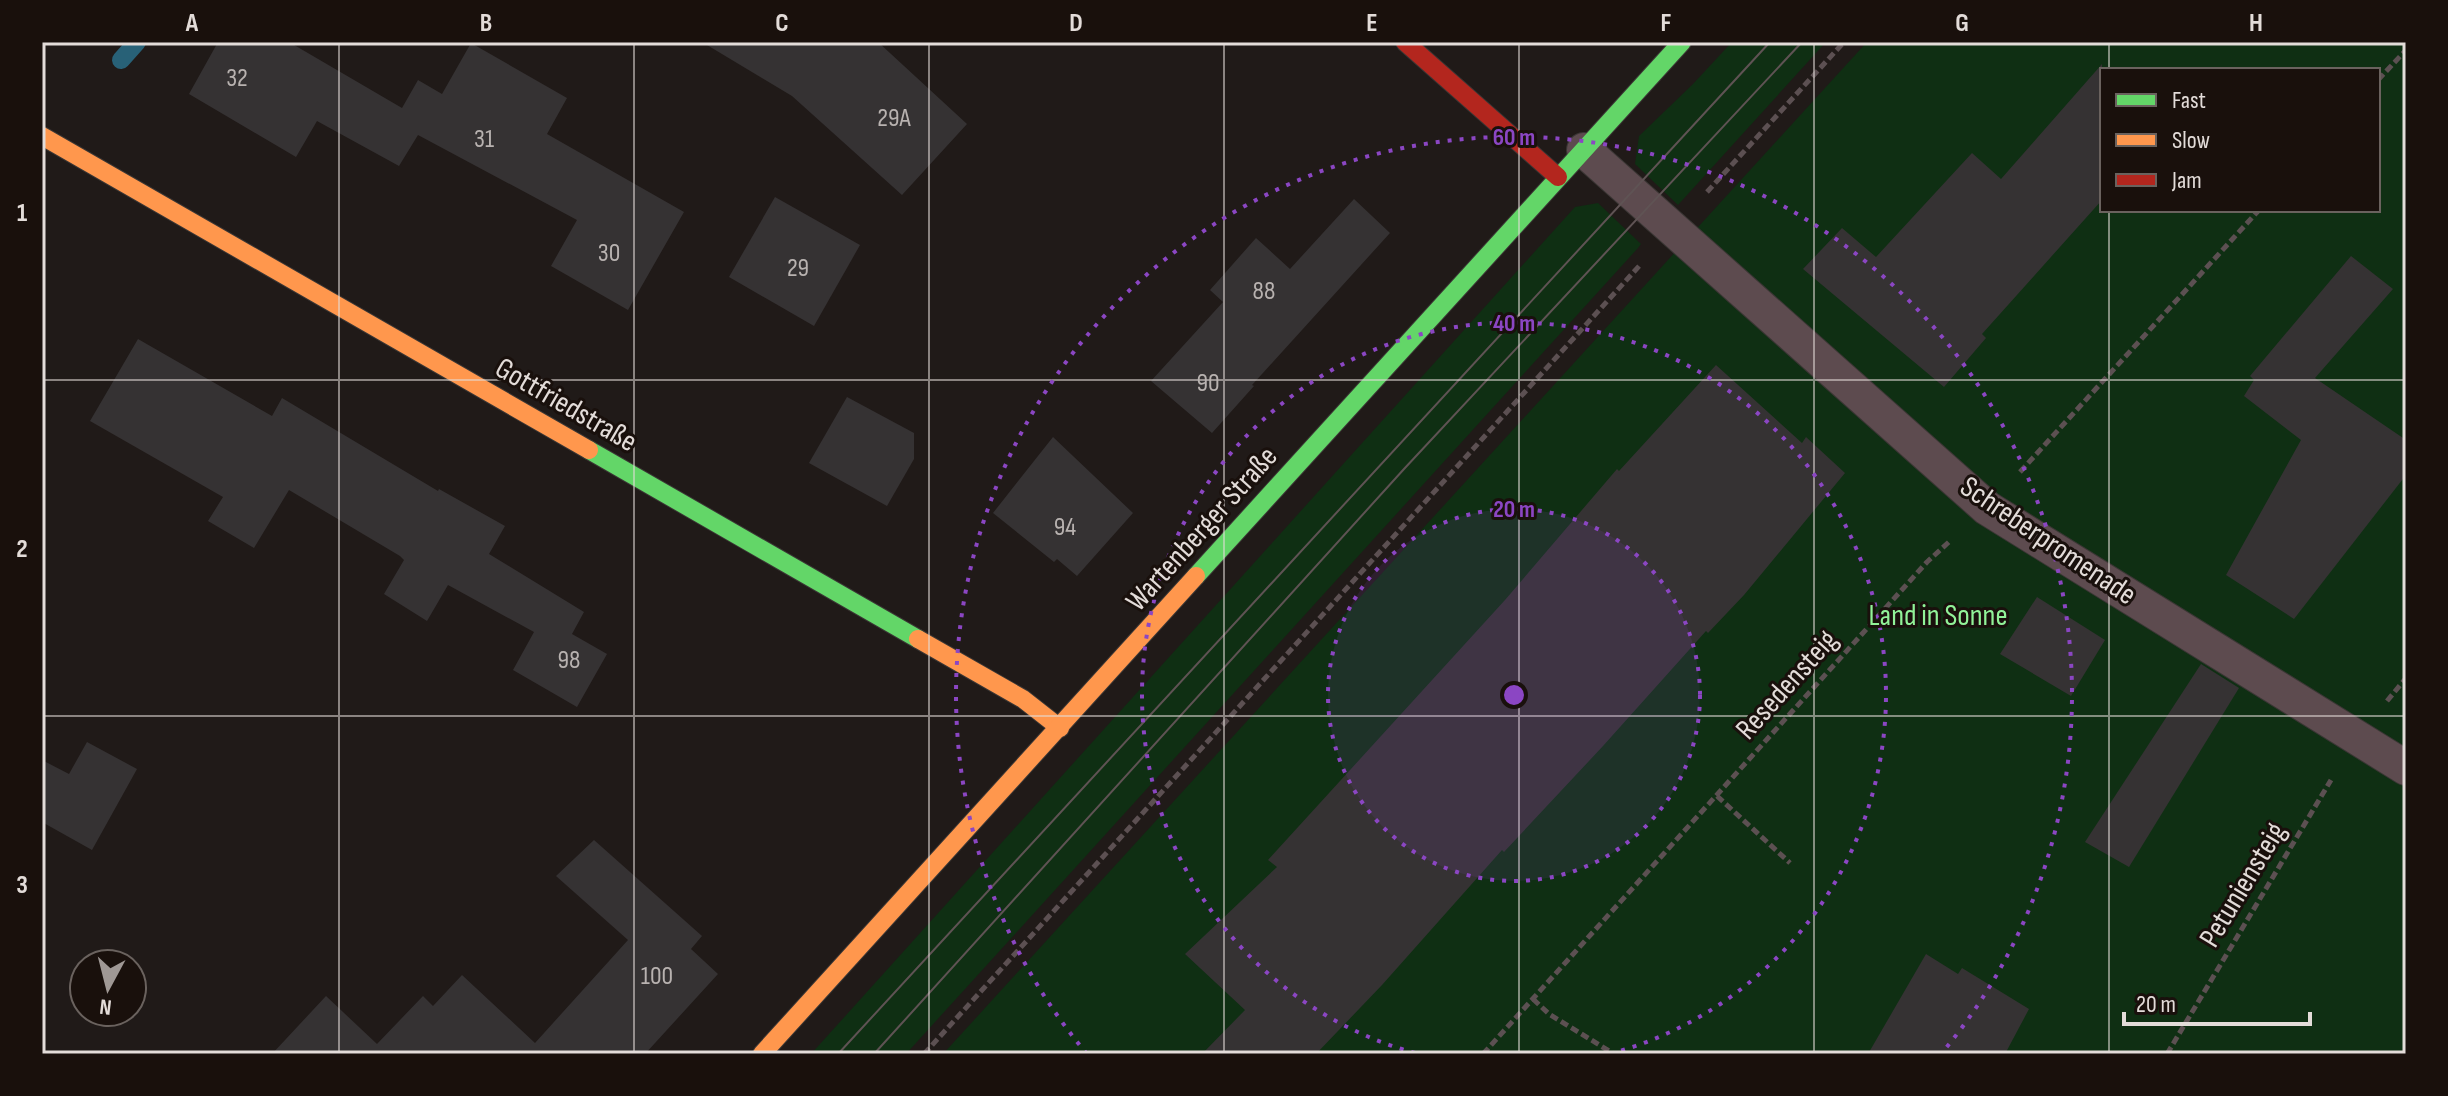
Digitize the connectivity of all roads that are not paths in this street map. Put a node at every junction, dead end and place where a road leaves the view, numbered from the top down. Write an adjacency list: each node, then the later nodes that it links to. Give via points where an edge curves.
1 (1405, 42): 5 (street)
2 (1682, 42): 4 (street, Wartenberger Straße)
3 (42, 136): 6 (street, Gottfriedstraße, via 1023,699)
4 (1584, 150): 5 (street, Wartenberger Straße); 7 (lane, Schreberpromenade, via 1987,508)
5 (1558, 177): 6 (street, Wartenberger Straße)
6 (1060, 728): 8 (street, Wartenberger Straße)
7 (2406, 768)
8 (762, 1054)

